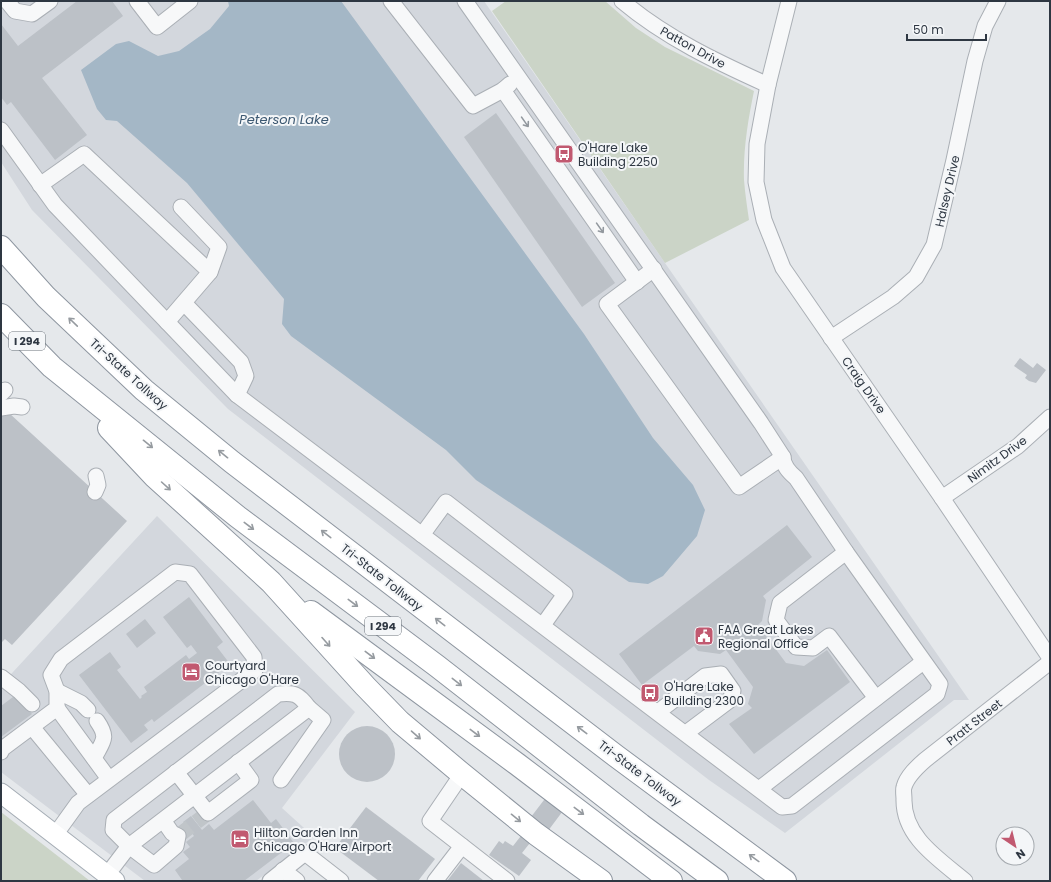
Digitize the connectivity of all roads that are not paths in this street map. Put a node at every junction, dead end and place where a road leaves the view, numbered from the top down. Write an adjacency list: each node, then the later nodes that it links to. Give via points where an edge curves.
1 (7, 1): 2 (street, via 15,11 32,14)
2 (50, 1)
3 (137, 1): 4 (street, via 157,27)
4 (190, 1)
5 (391, 1): 12 (street, via 473,106)
6 (465, 1): 10 (street)
7 (622, 1): 11 (street, Patton Drive, via 673,38)
8 (789, 1): 11 (street, Craig Drive)
9 (998, 1): 25 (street, Halsey Drive, via 985,26 975,61 934,246 916,277 893,297)
10 (519, 77): 12 (street); 15 (street)
11 (768, 85): 25 (street, Craig Drive, via 757,144 756,182 764,220 783,268)
12 (503, 90): 17 (street, one-way to 17)
13 (1, 130): 14 (street)
14 (40, 185): 20 (street, via 84,154); 24 (street, via 54,205)
15 (602, 196): 17 (street); 19 (street)
16 (181, 208): 20 (street, via 219,247)
17 (585, 208): 21 (street, one-way to 21)
18 (1, 247): 76 (highway, Tri-State Tollway, one-way to 18, via 616,756 226,457 144,390 46,297)
19 (654, 269): 21 (street); 31 (street)
20 (210, 272): 22 (street)
21 (637, 282): 31 (street, via 607,304 739,487)
22 (184, 303): 24 (street); 27 (street, via 240,362 246,376)
23 (1, 315): 26 (highway, I 294)
24 (167, 322): 27 (street)
25 (831, 338): 34 (street, Craig Drive)
26 (52, 367): 37 (highway, one-way to 37, via 154,476); 75 (highway, I 294, one-way to 75, via 238,517)
27 (237, 395): 35 (street)
28 (22, 407): 29 (street)
29 (1, 408)
30 (1050, 417): 34 (street, Nimitz Drive, via 1018,446)
31 (783, 457): 36 (street, via 789,459 797,470 796,478)
32 (96, 476): 33 (street, via 98,485)
33 (95, 492)
34 (942, 498): 39 (street, Craig Drive)
35 (422, 534): 38 (street); 38 (street, via 446,502 565,594)
36 (846, 552): 40 (street); 44 (street, via 780,603 776,620 796,647 812,648 829,636)
37 (272, 582): 55 (highway, one-way to 55, via 400,722); 74 (highway, one-way to 74)
38 (542, 625): 48 (street)
39 (1050, 658)
40 (923, 662): 44 (street); 58 (street, via 940,684 937,694 792,806 782,807)
41 (1050, 662): 77 (street, Pratt Street, via 925,760 913,772 904,787 904,808 910,828 920,842)
42 (1, 677): 45 (street)
43 (57, 691): 46 (street); 52 (street, via 81,703 103,730 104,738); 56 (street, via 51,675 61,659 175,572 190,574 254,657 255,670)
44 (876, 698): 58 (street)
45 (32, 704)
46 (57, 708): 49 (street); 52 (street)
47 (309, 708): 53 (street); 54 (street, via 301,697 288,693 278,694); 57 (street, via 323,720)
48 (658, 712): 50 (street); 50 (street, via 705,676 720,674 733,691 730,700)
49 (32, 727): 51 (street); 60 (street)
50 (686, 734): 58 (street)
51 (1, 752)
52 (94, 758): 56 (street)
53 (238, 762): 61 (street); 61 (street, via 251,780 208,813)
54 (176, 772): 61 (street); 64 (street, via 114,820 113,830)
55 (462, 774): 65 (street, via 430,821); 73 (highway, one-way to 73, via 536,834)
56 (109, 779): 60 (street)
57 (280, 780)
58 (759, 789)
59 (1, 793): 63 (main road)
60 (88, 795): 63 (street, via 78,803)
61 (195, 795): 62 (street)
62 (163, 820): 64 (street); 64 (street, via 178,836 176,846 154,865)
63 (55, 835): 67 (main road)
64 (129, 846): 67 (street)
65 (462, 846): 71 (street); 72 (street)
66 (283, 870): 68 (street); 69 (street); 70 (street, via 305,853)
67 (111, 878)
68 (270, 881)
69 (297, 881)
70 (341, 881)
71 (435, 881)
72 (507, 881)
73 (601, 881)
74 (671, 881)
75 (717, 881)
76 (785, 881)
77 (965, 881)

